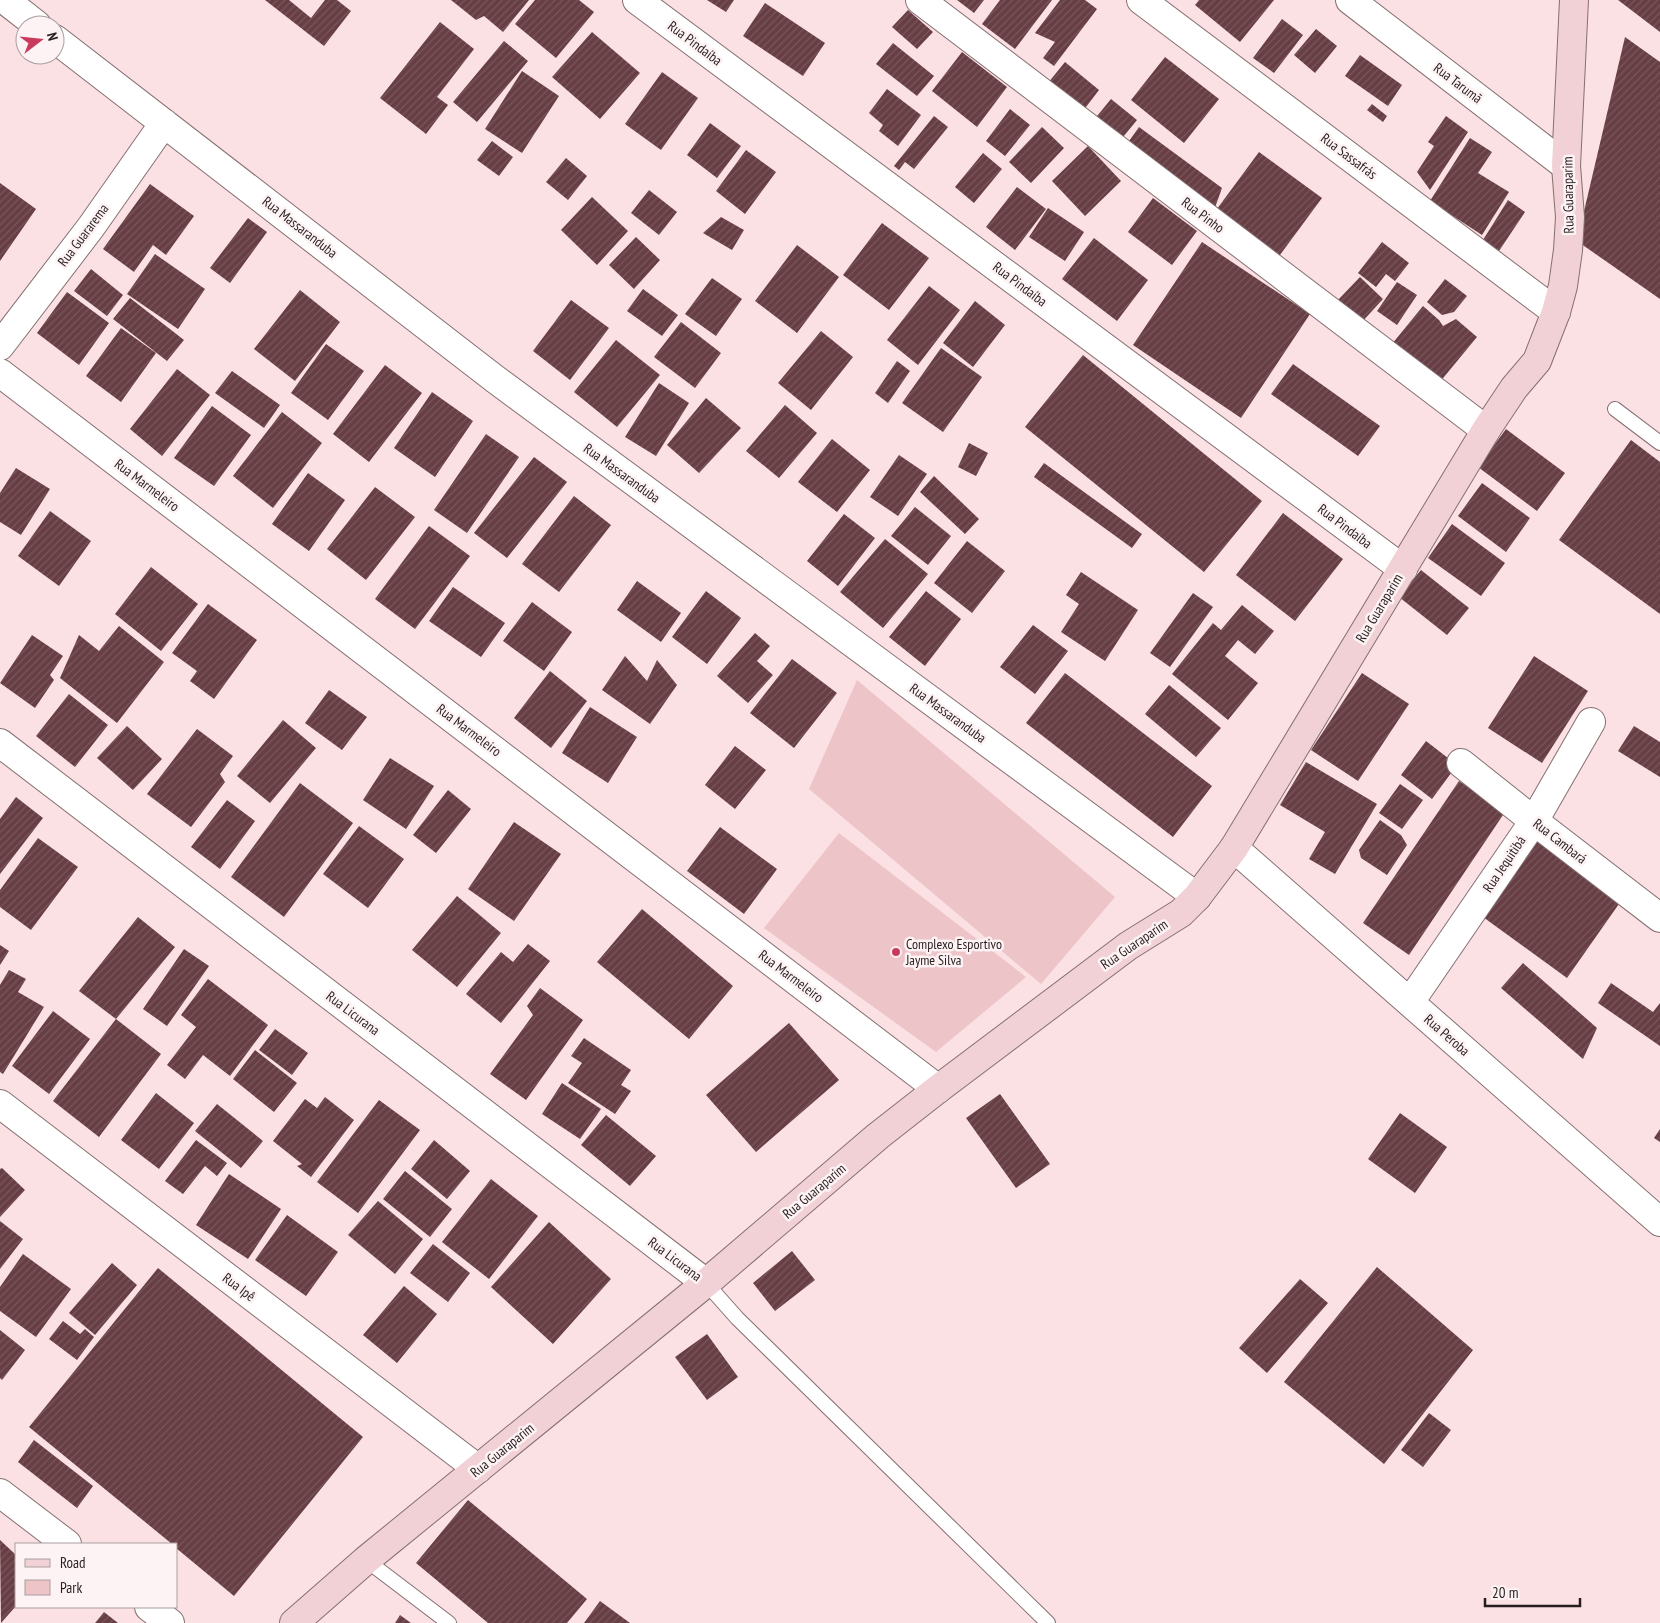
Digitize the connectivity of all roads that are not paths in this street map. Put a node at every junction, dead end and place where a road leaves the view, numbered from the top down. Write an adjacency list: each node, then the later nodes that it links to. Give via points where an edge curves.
1 (5, 0): 7 (street)
2 (637, 0): 17 (street, Rua Pindaíba)
3 (920, 0): 15 (street, Rua Pinho)
4 (1141, 0): 11 (street, Rua Sassafrás)
5 (1350, 0): 10 (street, Rua Tarumã)
6 (1574, 0): 10 (street, Rua Guaraparim)
7 (24, 15)
8 (65, 47): 9 (street, Rua Massaranduba)
9 (164, 124): 12 (street, Rua Guararema); 23 (street, Rua Massaranduba, via 503,385)
10 (1566, 166): 11 (street, Rua Guaraparim, via 1570,217 1568,250)
11 (1556, 312): 15 (street, Rua Guaraparim, via 1537,361)
12 (0, 346)
13 (0, 373): 26 (street, Rua Marmeleiro)
14 (1615, 410): 16 (lane)
15 (1486, 430): 17 (street, Rua Guaraparim)
16 (1660, 443)
17 (1403, 569): 22 (street, Rua Guaraparim)
18 (1591, 722): 21 (street, Rua Jequitibá)
19 (0, 743): 29 (street, Rua Licurana)
20 (1461, 763): 21 (street, Rua Cambará)
21 (1534, 821): 24 (street, Rua Cambará); 25 (street, Rua Jequitibá)
22 (1234, 848): 23 (street, Rua Guaraparim); 25 (street, Rua Peroba)
23 (1197, 897): 26 (street, Rua Guaraparim, via 1181,913 1128,946)
24 (1660, 918)
25 (1410, 1002): 28 (street, Rua Peroba)
26 (938, 1089): 29 (street, Rua Guaraparim)
27 (0, 1104): 30 (street, Rua Ipê)
28 (1660, 1222)
29 (706, 1283): 30 (street, Rua Guaraparim); 38 (lane, via 737,1318)
30 (478, 1469): 33 (street, Rua Guaraparim)
31 (0, 1493): 32 (street)
32 (66, 1543)
33 (366, 1560): 36 (street, Rua Guaraparim); 37 (lane)
34 (150, 1608): 35 (street)
35 (170, 1623)
36 (294, 1623)
37 (449, 1623)
38 (1048, 1623)

